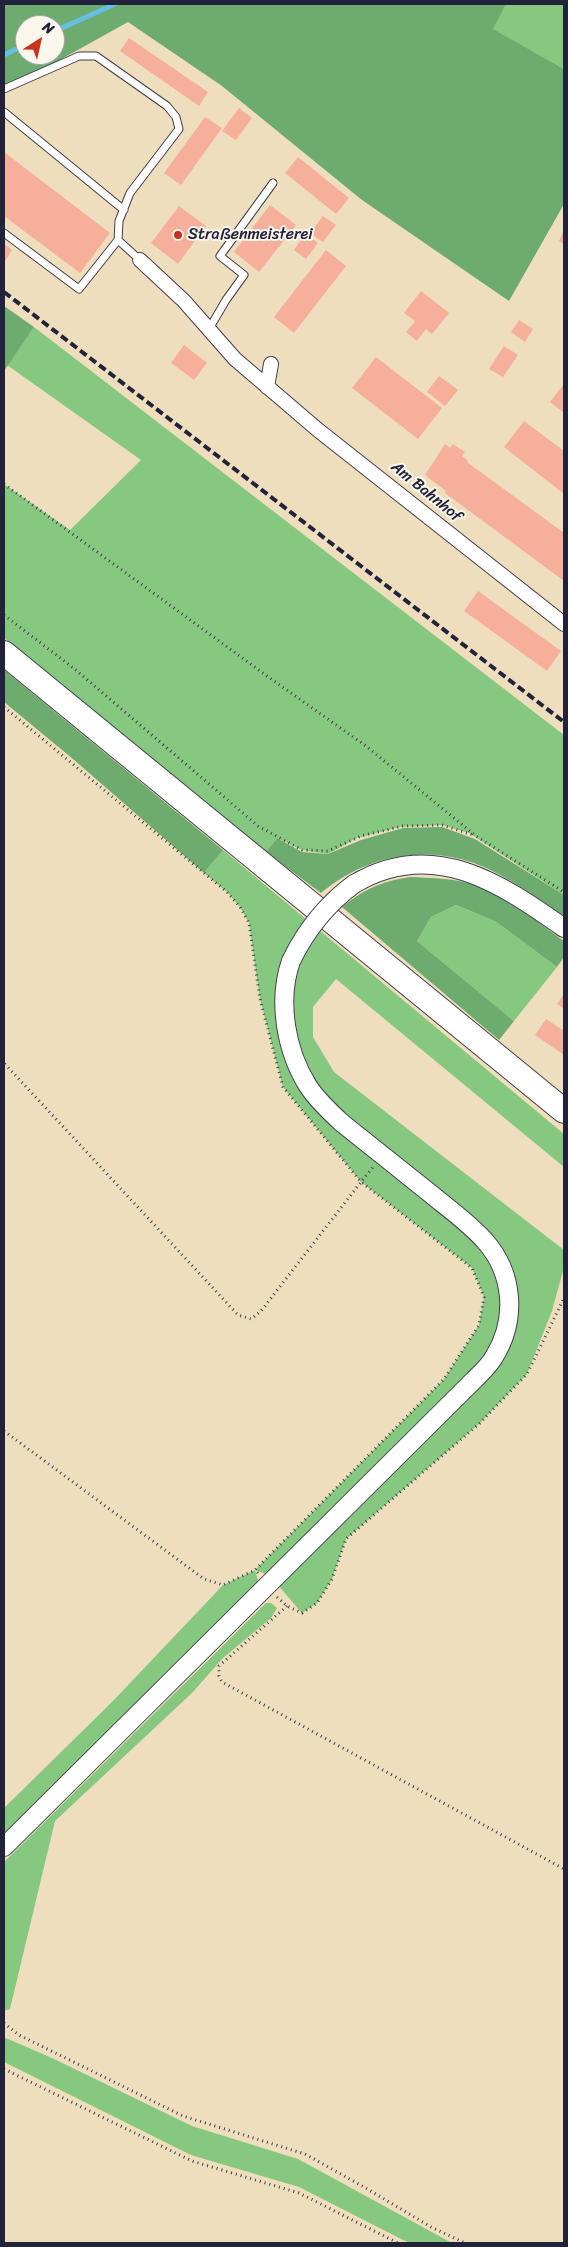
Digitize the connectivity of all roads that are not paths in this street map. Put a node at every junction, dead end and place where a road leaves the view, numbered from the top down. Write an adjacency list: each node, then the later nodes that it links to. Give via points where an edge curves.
1 (4, 89): 4 (lane, via 78,56 96,56 167,106 176,117 178,129 130,193)
2 (4, 112): 4 (lane)
3 (273, 183): 8 (lane, via 220,256 244,275)
4 (124, 210): 6 (lane, via 119,221)
5 (4, 233): 6 (lane, via 79,289)
6 (118, 240): 7 (lane)
7 (140, 260): 8 (street, Am Bahnhof)
8 (209, 329): 10 (street, Am Bahnhof, via 235,359)
9 (271, 364): 10 (street)
10 (267, 387): 11 (street, Am Bahnhof)
11 (564, 624)
12 (4, 654): 14 (highway)
13 (564, 928): 15 (street, bridge, via 483,877 448,867 420,865 374,873 354,884 317,918 306,933 291,961 284,984 288,1034 299,1069 323,1105 467,1224 493,1251 508,1282 506,1332 493,1359 474,1380)
14 (564, 1111)
15 (4, 1847)

